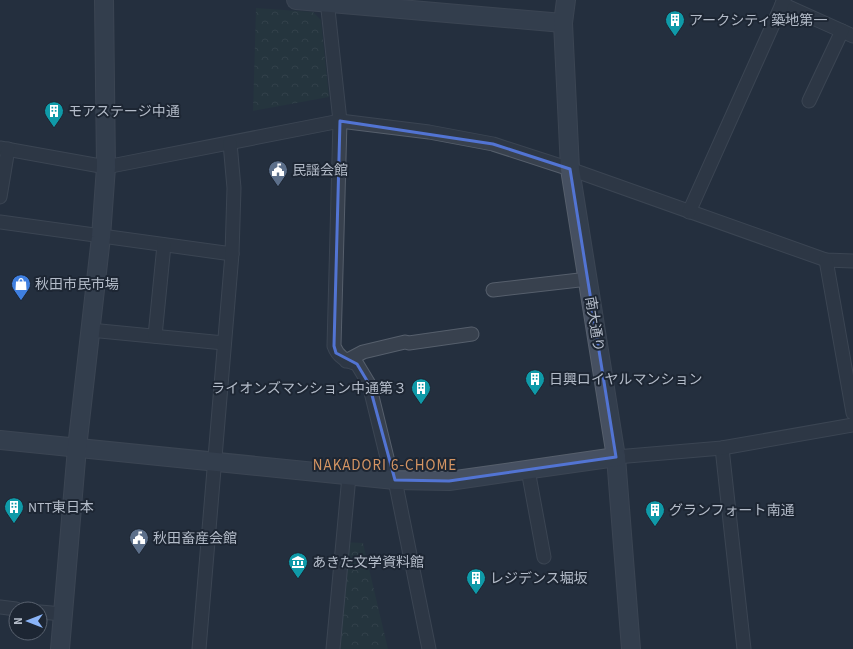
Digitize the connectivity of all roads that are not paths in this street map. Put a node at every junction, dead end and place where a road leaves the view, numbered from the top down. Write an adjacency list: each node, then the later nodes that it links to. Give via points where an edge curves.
1 (104, 0): 12 (street)
2 (296, 0): 4 (street)
3 (566, 0): 6 (street, 南大通り)
4 (327, 1): 6 (street); 9 (street)
5 (783, 2): 7 (street); 15 (street)
6 (563, 24): 13 (street, 南大通り)
7 (847, 33): 8 (street)
8 (809, 101)
9 (340, 121): 10 (street); 13 (street, via 429,132 493,144); 28 (street, via 334,346 336,354)
10 (230, 143): 12 (street); 19 (street, via 234,188)
11 (4, 149): 12 (street); 14 (street)
12 (106, 167): 17 (street)
13 (570, 169): 15 (street); 22 (street, 南大通り)
14 (0, 197)
15 (689, 212): 20 (street)
16 (0, 222): 17 (street)
17 (100, 237): 18 (street); 24 (street)
18 (164, 245): 19 (street); 26 (street)
19 (232, 254): 27 (street)
20 (826, 260): 21 (street); 29 (street)
21 (853, 261)
22 (588, 279): 23 (street); 34 (street, 南大通り)
23 (493, 290)
24 (90, 330): 26 (street); 32 (street)
25 (472, 334): 28 (street, via 405,342 363,352)
26 (156, 336): 27 (street)
27 (224, 344): 35 (street)
28 (346, 361): 38 (street, via 357,364 369,384)
29 (853, 413)
30 (853, 425): 33 (street)
31 (0, 440): 32 (street)
32 (77, 448): 35 (street); 41 (street)
33 (722, 448): 34 (street); 47 (street)
34 (616, 457): 36 (street); 46 (street, 南大通り)
35 (214, 462): 37 (street); 43 (street)
36 (528, 470): 38 (street, via 449,481); 39 (street)
37 (349, 476): 38 (street); 44 (street)
38 (394, 480): 45 (street)
39 (544, 557)
40 (48, 613): 41 (street)
41 (62, 614): 42 (street)
42 (60, 649)
43 (199, 649)
44 (333, 649)
45 (429, 649)
46 (631, 649)
47 (744, 649)

